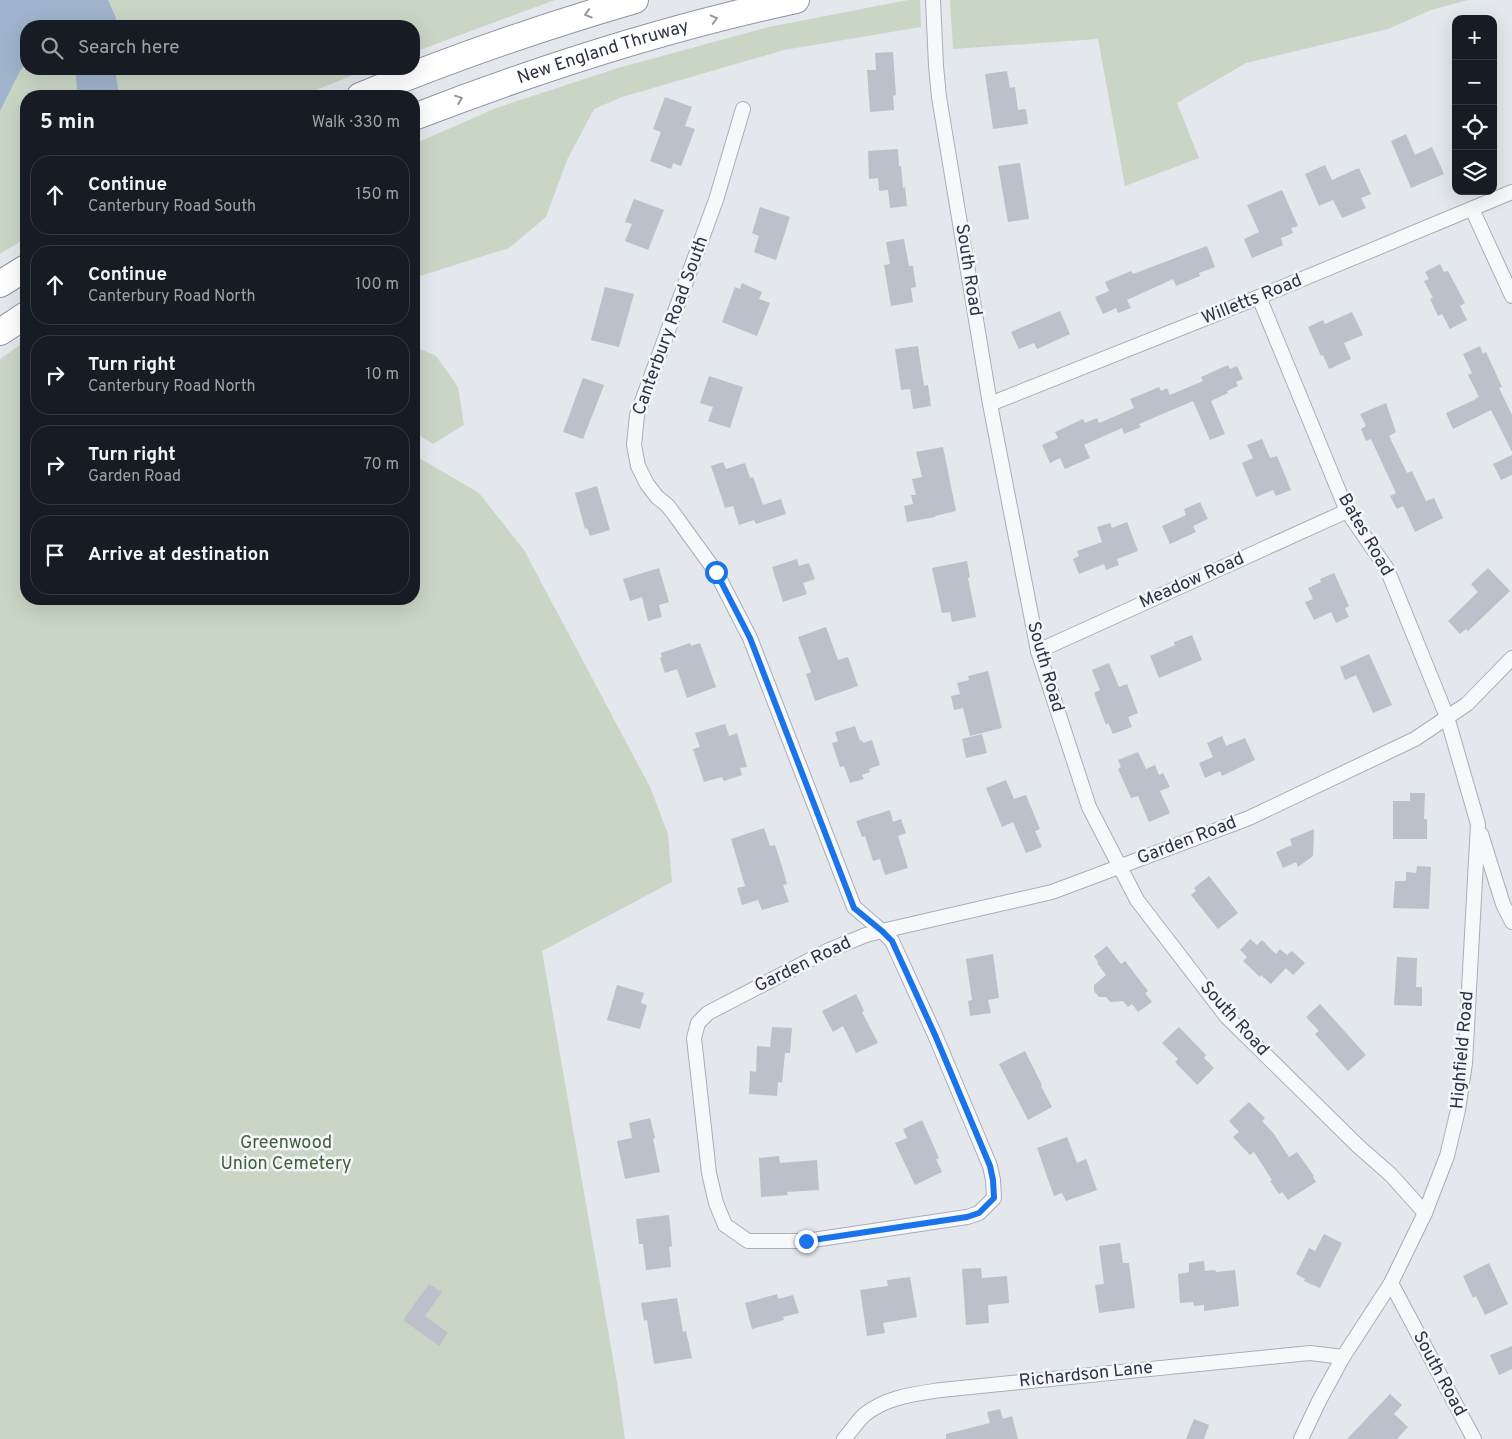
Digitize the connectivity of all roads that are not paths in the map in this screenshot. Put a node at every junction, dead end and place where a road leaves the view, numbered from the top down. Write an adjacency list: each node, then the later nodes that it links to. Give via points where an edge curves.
1 (635, 0): 4 (highway, one-way to 4, via 466,54)
2 (796, 0): 8 (highway, New England Thruway, one-way to 2, via 586,56 708,20)
3 (933, 0): 19 (street, South Road, via 939,97)
4 (420, 72)
5 (413, 75): 6 (highway, one-way to 6)
6 (375, 90)
7 (743, 109): 27 (street, Canterbury Road South, via 716,200 638,415 634,446 638,466 647,484 668,506 716,572 750,638 854,908)
8 (420, 115)
9 (1512, 192): 10 (street, Willetts Road)
10 (1472, 209): 15 (street); 16 (street, Willetts Road)
11 (20, 263): 13 (highway)
12 (20, 272): 14 (highway)
13 (0, 273)
14 (0, 284)
15 (1512, 296)
16 (1259, 297): 19 (street, Willetts Road); 20 (street, Bates Road)
17 (20, 319): 18 (highway)
18 (0, 332)
19 (990, 404): 21 (street, South Road)
20 (1347, 511): 21 (street, Meadow Road); 23 (street, Bates Road, via 1387,569)
21 (1038, 651): 25 (street, South Road, via 1089,807)
22 (1512, 658): 23 (street, via 1467,704)
23 (1447, 717): 24 (street, Highfield Road); 25 (street, Garden Road, via 1415,739 1248,818)
24 (1478, 824): 26 (street, via 1503,904); 29 (street, Highfield Road, via 1464,1073 1448,1156)
25 (1120, 867): 27 (street, Garden Road, via 1052,892); 29 (street, South Road, via 1137,900 1226,1016 1391,1175)
26 (1512, 922)
27 (882, 931): 28 (street, Canterbury Road South, via 892,941 900,958 990,1166 994,1198); 28 (street, Garden Road, via 827,951 708,1013 698,1022 694,1038 709,1173 725,1226 748,1241 806,1241 967,1217 979,1213)
28 (990, 1202)
29 (1425, 1213): 30 (street, Highfield Road)
30 (1391, 1284): 31 (street, Highfield Road); 34 (street, South Road)
31 (1343, 1357): 32 (street, Richardson Lane, via 1310,1353 902,1396 881,1404 864,1416); 33 (street, Highfield Road)
32 (844, 1439)
33 (1301, 1439)
34 (1474, 1439)

